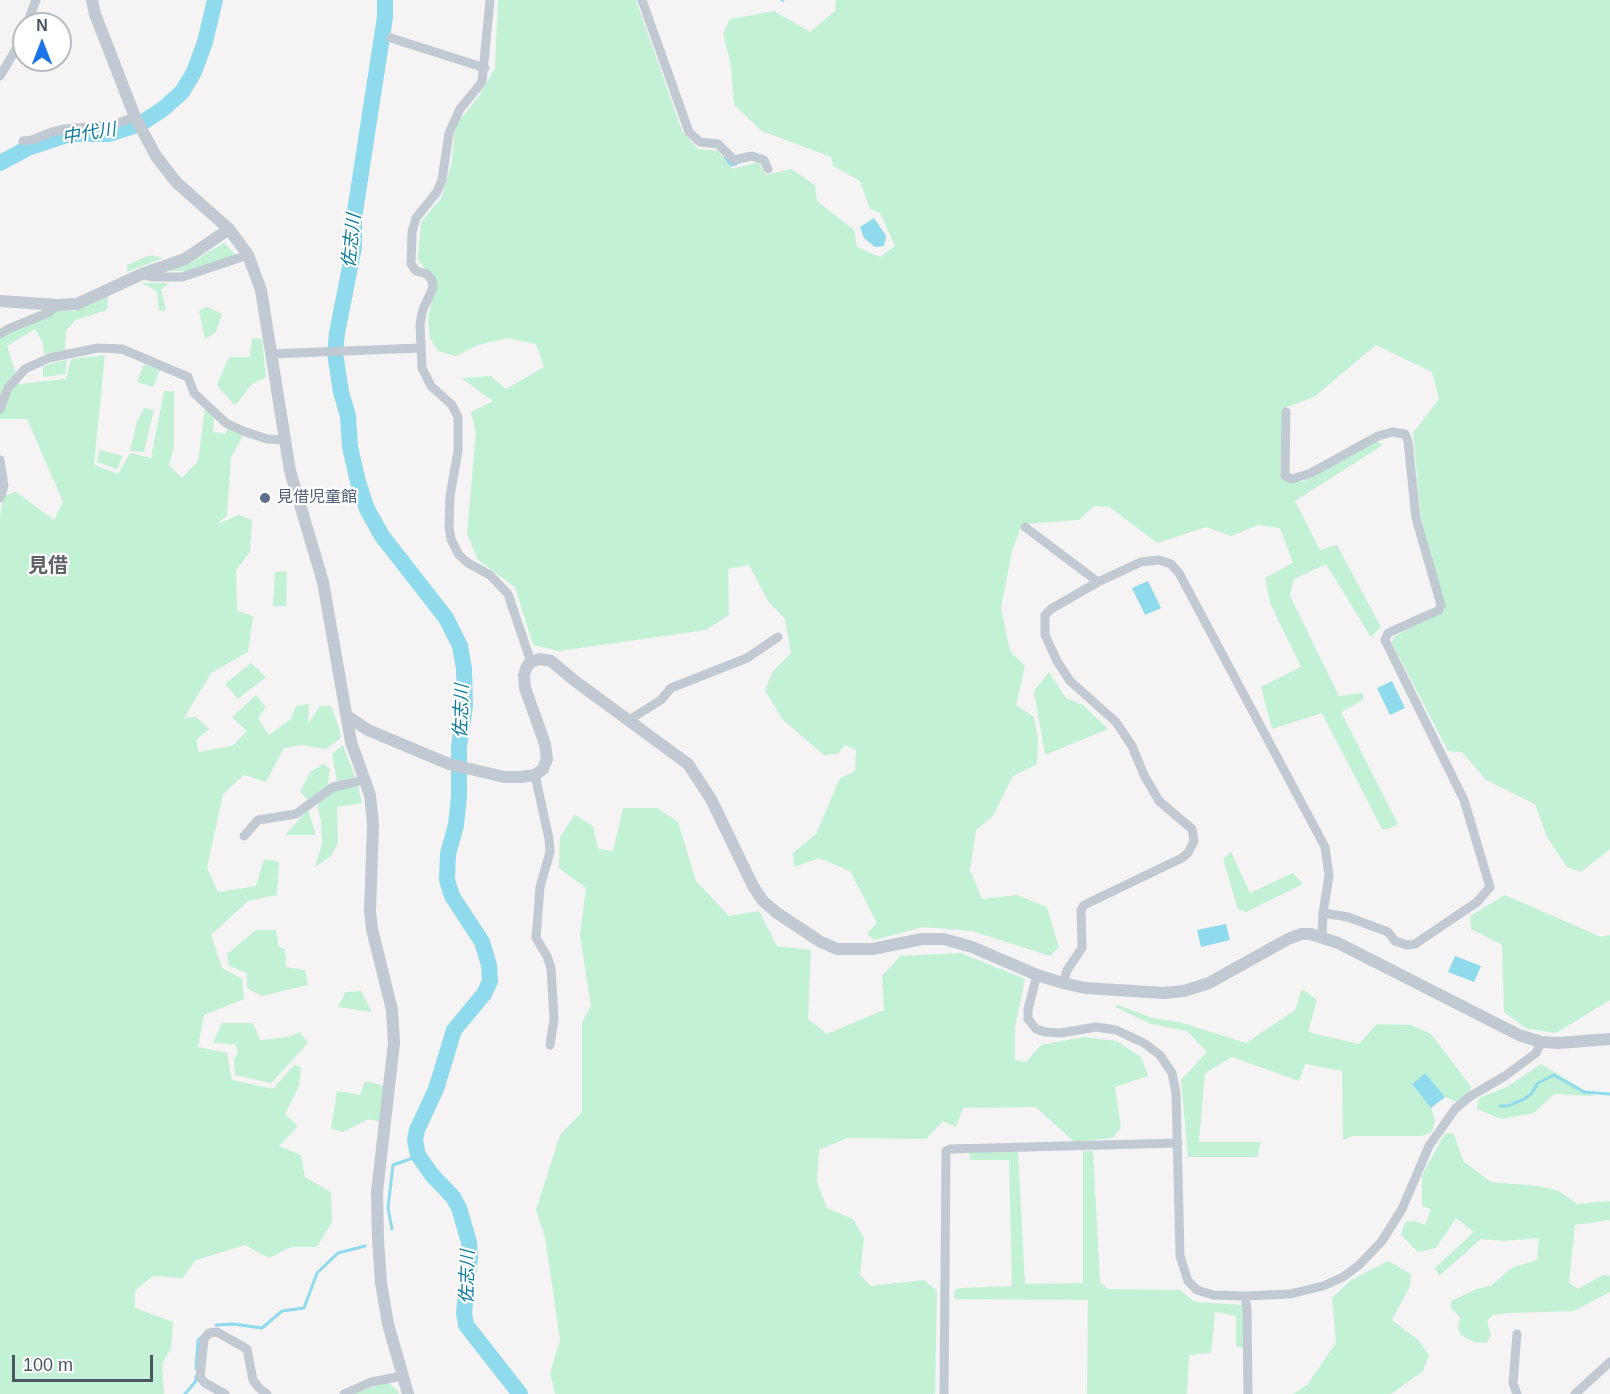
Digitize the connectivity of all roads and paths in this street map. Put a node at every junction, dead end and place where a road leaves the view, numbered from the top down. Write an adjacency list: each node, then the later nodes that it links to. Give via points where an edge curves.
1 (92, 0): 8 (street)
2 (490, 0): 6 (street)
3 (642, 0): 10 (street, via 689,132 700,142 718,144 734,160 752,156 764,160)
4 (391, 38): 6 (street)
5 (12, 57): 7 (street)
6 (485, 68): 17 (street, via 482,82 460,109 449,133 437,192 416,218 412,232 411,264 432,280 422,317)
7 (0, 76)
8 (135, 117): 9 (street, via 112,125 58,130); 11 (street, via 156,156 176,182)
9 (23, 141)
10 (768, 169)
11 (229, 229): 12 (street); 13 (street, via 185,259)
12 (248, 255): 13 (street, via 182,276); 18 (street, via 261,290)
13 (142, 274): 15 (street, via 78,304)
14 (0, 301): 15 (street)
15 (58, 305): 16 (street, via 48,314)
16 (0, 334)
17 (420, 348): 18 (street); 27 (street, via 422,368 430,386 452,405 458,417 458,450 450,496 451,539 459,555 490,575 508,594)
18 (270, 354): 21 (street)
19 (0, 410): 21 (street, via 8,388 25,369 49,358 98,348 122,350 188,377 195,393 226,423 267,439)
20 (1286, 412): 33 (street, via 1285,476 1292,479 1311,473 1378,436 1405,434 1416,518 1441,605 1439,610 1388,633 1385,640 1464,800 1490,887 1477,902 1415,944 1395,941 1388,932)
21 (284, 440): 28 (street, via 323,582)
22 (0, 460): 23 (street, via 4,478)
23 (0, 498)
24 (1025, 527): 25 (street)
25 (1098, 582): 33 (street, via 1141,562 1159,560 1171,564 1179,573 1325,847 1329,876); 36 (street, via 1046,615 1045,635 1070,681 1116,722 1160,801 1192,829 1194,841 1182,858 1084,905 1082,948)
26 (778, 638): 29 (street, via 747,658 671,688 661,700)
27 (531, 662): 29 (street, via 551,662); 30 (street, via 524,675 525,688 547,759)
28 (347, 716): 30 (street, via 368,730 449,764 504,777); 31 (street, via 351,742)
29 (629, 720): 35 (street, via 675,753 698,777 763,901 821,942 852,950 944,939)
30 (535, 775): 39 (street, via 549,852 540,887 536,938 551,968 555,1020)
31 (365, 780): 32 (street, via 333,788 296,814 258,820); 44 (street, via 373,825 370,911 392,1010 394,1043 377,1192 378,1239 388,1324)
32 (244, 836)
33 (1323, 912): 34 (street)
34 (1322, 936): 36 (street, via 1301,934 1288,939 1209,983 1184,991 1164,993); 38 (street)
35 (1037, 975): 36 (street); 40 (street, via 1028,1009 1028,1019 1036,1029 1061,1033 1096,1027 1116,1030 1160,1055 1172,1073)
36 (1063, 983)
37 (1610, 1039): 38 (street)
38 (1541, 1042): 41 (street, via 1536,1053 1455,1109 1429,1146 1402,1209 1382,1241 1359,1265 1323,1286 1290,1294)
39 (550, 1045)
40 (1178, 1143): 41 (street, via 1180,1256 1188,1281 1197,1290 1213,1295); 49 (street, via 946,1151)
41 (1245, 1296): 50 (street)
42 (1517, 1334): 51 (street, via 1513,1383)
43 (1610, 1362): 52 (street)
44 (402, 1376): 47 (street, via 371,1382); 48 (street)
45 (225, 1394): 46 (street, via 200,1377 204,1339 209,1333 217,1332 247,1349 253,1380)
46 (267, 1394)
47 (344, 1394)
48 (408, 1394)
49 (944, 1394)
50 (1248, 1394)
51 (1517, 1394)
52 (1575, 1394)

